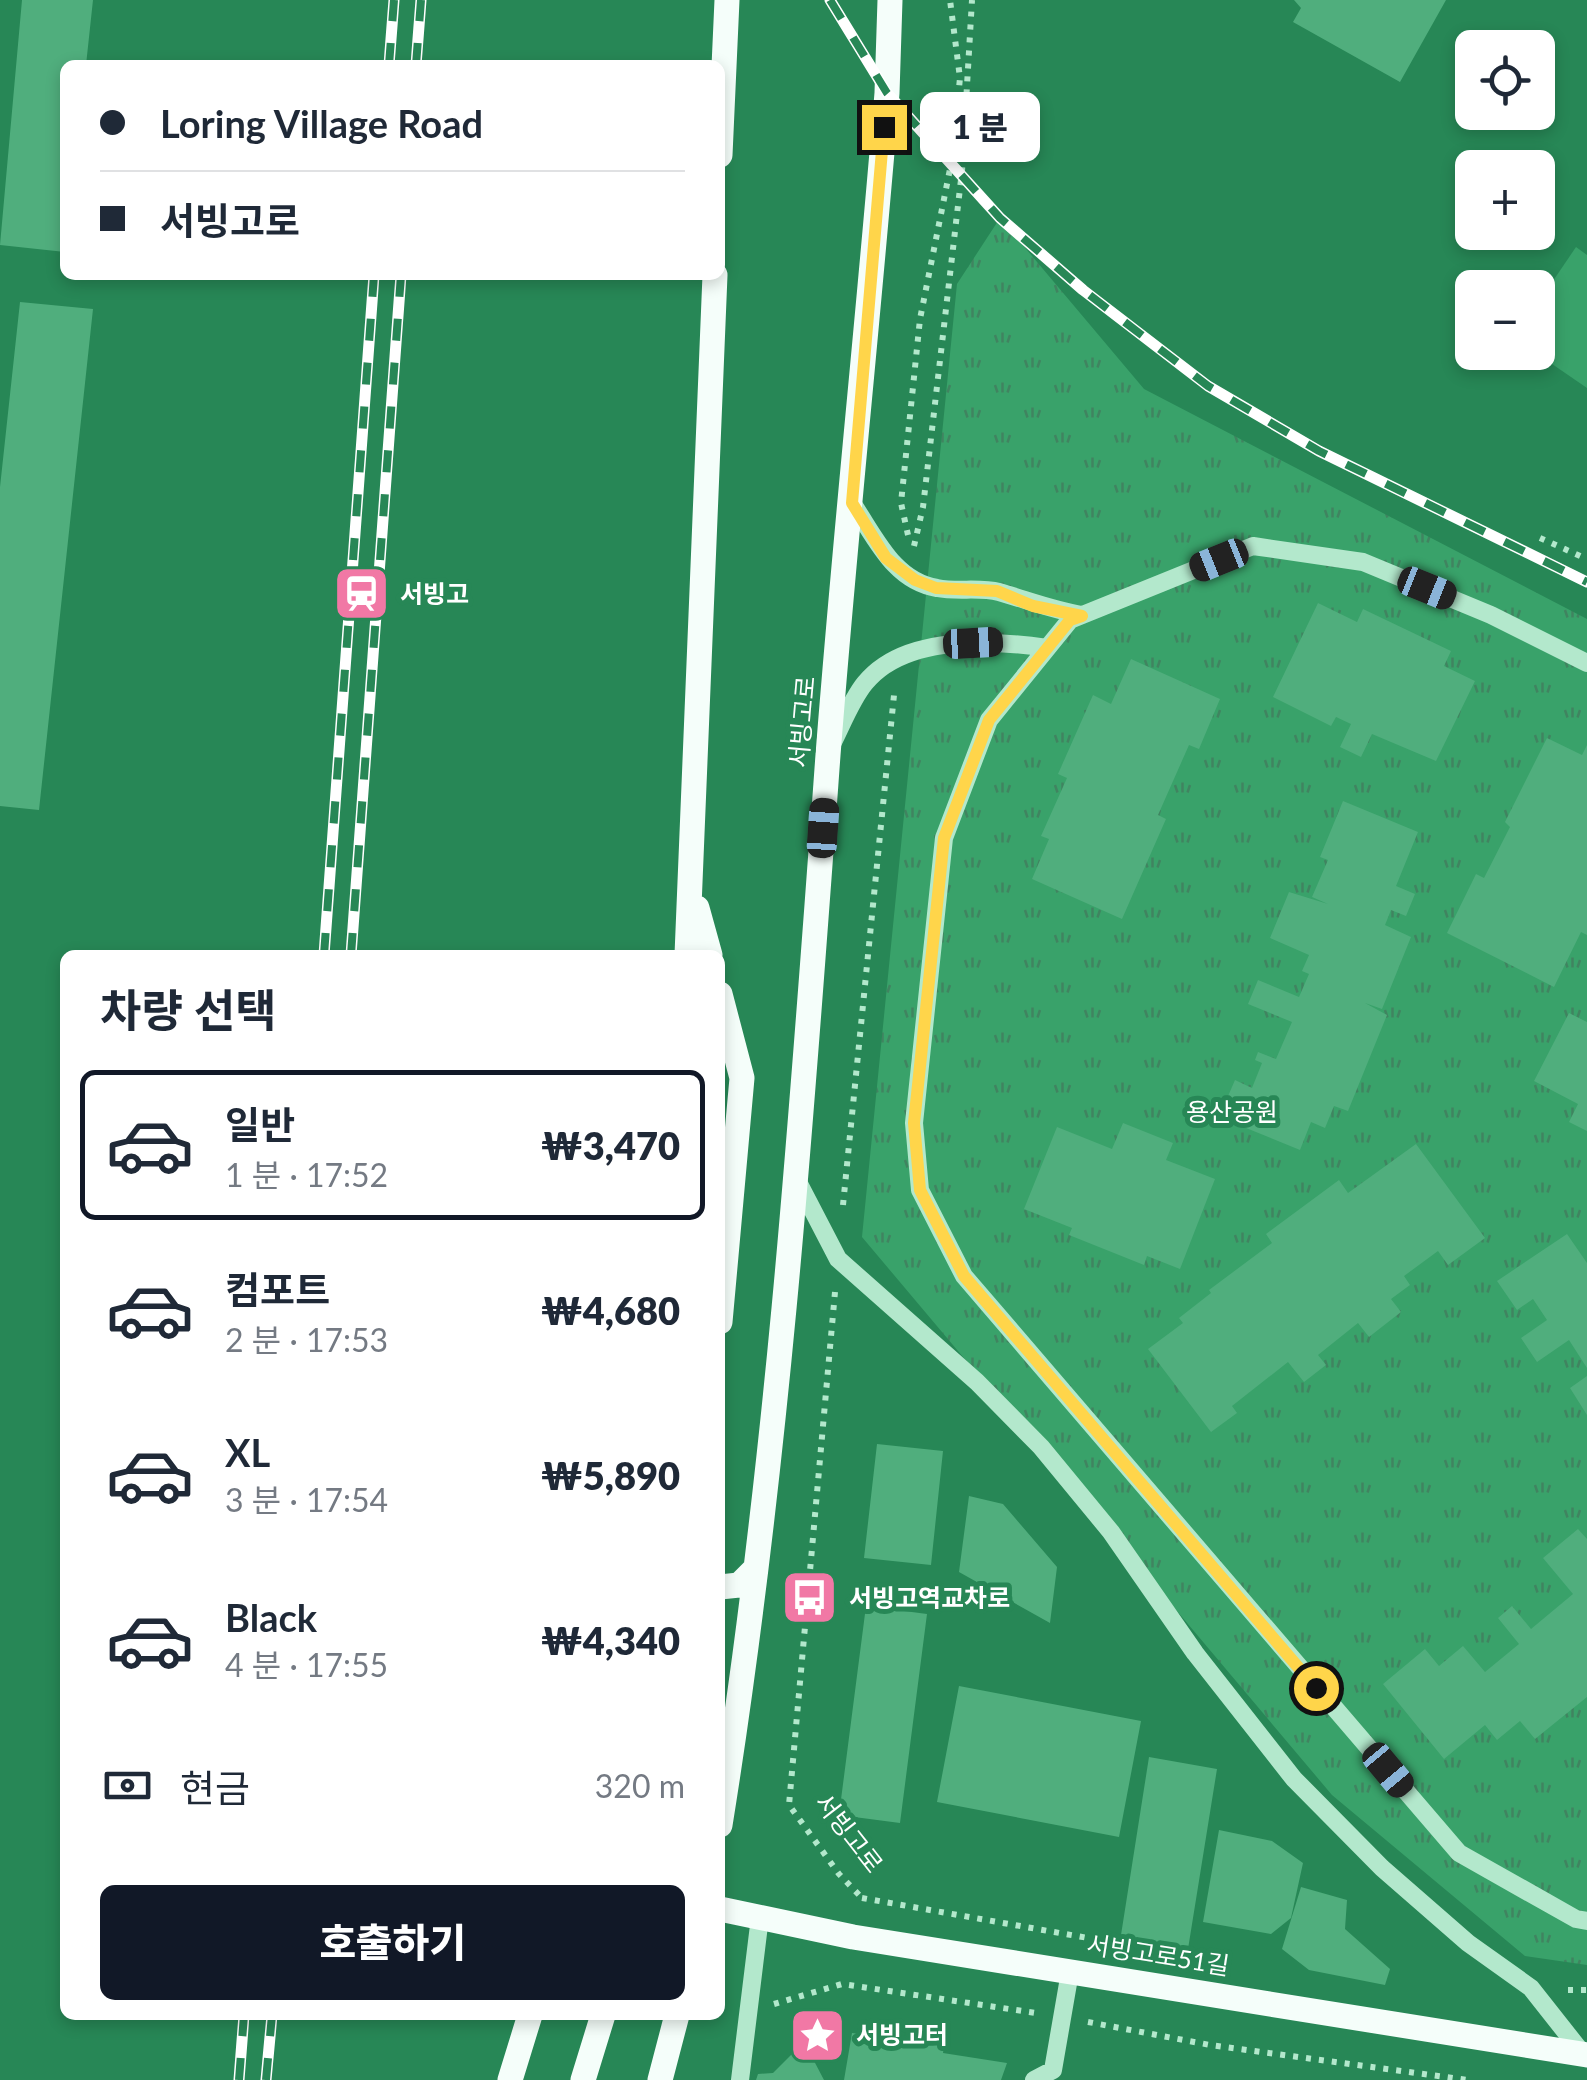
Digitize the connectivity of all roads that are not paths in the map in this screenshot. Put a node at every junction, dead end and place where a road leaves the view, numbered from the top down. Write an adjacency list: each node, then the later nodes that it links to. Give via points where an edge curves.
1 (717, 0): 6 (main road)
2 (728, 0): 6 (main road)
3 (879, 0): 5 (main road)
4 (890, 0): 5 (main road, 서빙고로)
5 (889, 31): 9 (main road, 서빙고로)
6 (724, 48): 7 (main road)
7 (724, 60)
8 (715, 280): 14 (main road)
9 (852, 503): 10 (street, via 886,558 915,580 936,588 997,591); 13 (main road, 서빙고로)
10 (1082, 616): 11 (street, via 1070,620); 12 (street, via 1253,546 1363,562)
11 (1048, 648): 13 (street, via 1004,642 914,651 866,682); 25 (street, via 989,720 944,838 914,1123 920,1190 964,1276 1459,1853)
12 (1587, 663)
13 (829, 749): 18 (main road, 서빙고로)
14 (691, 884): 15 (main road); 16 (main road)
15 (688, 950)
16 (709, 950)
17 (725, 1013): 19 (main road, via 742,1078)
18 (798, 1182): 20 (main road, 서빙고로); 30 (street, via 838,1259 978,1382 1040,1447 1112,1532 1294,1780 1382,1868 1532,1988)
19 (725, 1267)
20 (756, 1568): 21 (main road, via 739,1585); 22 (main road, 서빙고로)
21 (725, 1587)
22 (725, 1789)
23 (725, 1910): 24 (main road, 서빙고로51길)
24 (760, 1917): 26 (main road, 서빙고로51길); 34 (street)
25 (1587, 1920)
26 (1070, 1972): 30 (main road, 서빙고로51길); 35 (street, via 1054,2070)
27 (528, 2020): 31 (main road)
28 (601, 2020): 32 (main road)
29 (677, 2020): 33 (main road)
30 (1585, 2054)
31 (510, 2080)
32 (583, 2080)
33 (660, 2080)
34 (740, 2080)
35 (1034, 2080)

